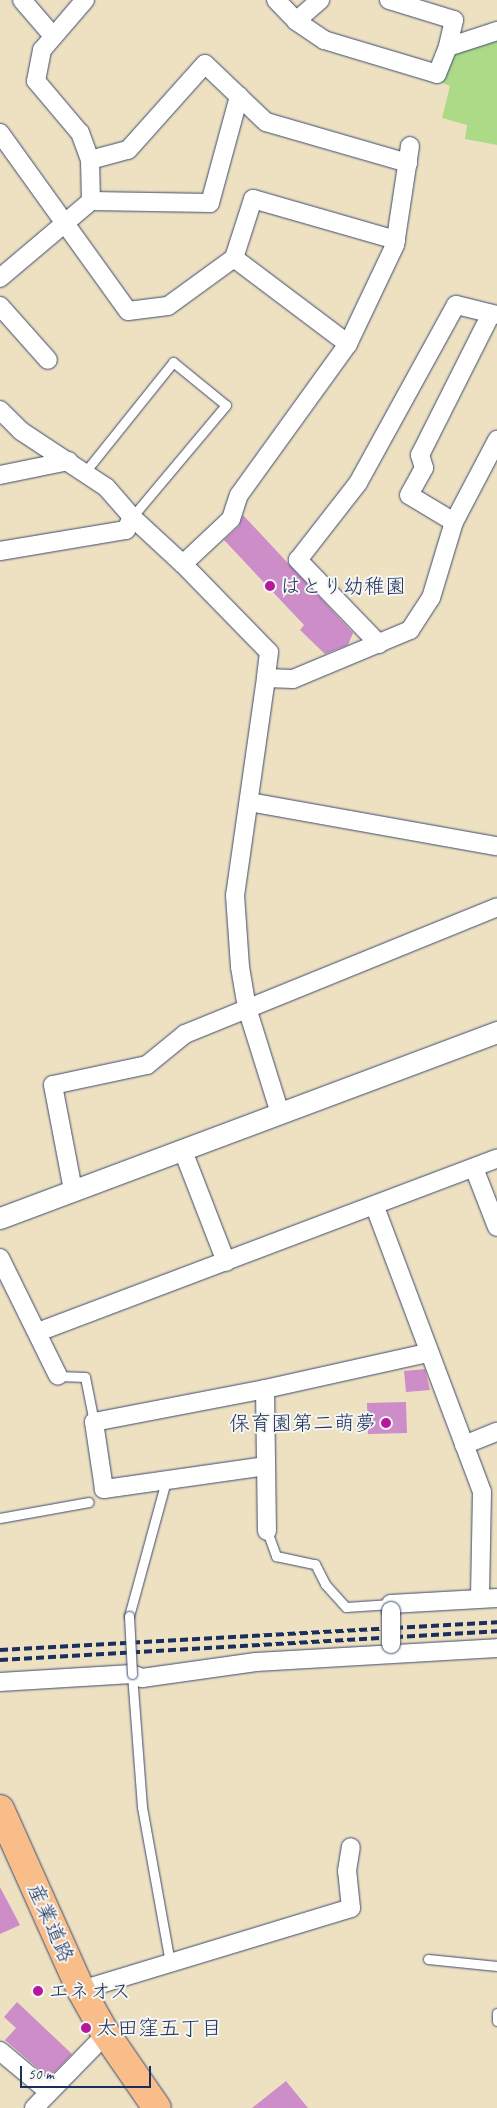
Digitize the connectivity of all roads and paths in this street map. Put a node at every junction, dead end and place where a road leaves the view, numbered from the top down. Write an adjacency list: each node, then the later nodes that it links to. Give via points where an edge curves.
1 (22, 0): 8 (street)
2 (276, 0): 6 (street)
3 (320, 0): 6 (street)
4 (389, 0): 9 (street, via 454,20)
5 (78, 3): 8 (street)
6 (296, 21): 9 (street, via 324,40 437,74)
7 (497, 31): 9 (street)
8 (53, 36): 13 (street, via 42,50 36,81 80,133)
9 (448, 46)
10 (240, 96): 13 (street, via 205,64 128,150); 14 (street, via 266,122); 15 (street, via 210,203)
11 (0, 133): 16 (street)
12 (410, 146): 14 (street)
13 (90, 160): 15 (street)
14 (408, 163): 17 (street)
15 (91, 201): 16 (street)
16 (66, 222): 18 (street, via 128,311 168,306); 19 (street)
17 (396, 240): 18 (street, via 253,199); 22 (street)
18 (234, 258): 22 (street)
19 (3, 269)
20 (0, 306): 23 (street)
21 (494, 314): 30 (street, via 420,455 424,468 409,495); 33 (street, via 456,305 358,483 298,560)
22 (348, 344): 32 (street, via 239,495 231,519)
23 (48, 360)
24 (0, 410): 26 (street, via 21,431)
25 (497, 440): 30 (street)
26 (69, 461): 27 (street); 28 (street)
27 (85, 472): 29 (street, via 106,487); 29 (lane, via 173,362 226,405)
28 (0, 475)
29 (132, 517): 31 (street, via 126,530); 32 (street)
30 (454, 522): 33 (street, via 432,598 410,630)
31 (0, 551)
32 (183, 564): 34 (street, via 269,652)
33 (378, 644): 34 (street, via 293,679)
34 (266, 678): 35 (street)
35 (249, 802): 36 (street); 38 (street, via 235,895 240,967)
36 (497, 846)
37 (497, 907): 38 (street)
38 (247, 1008): 40 (street); 44 (street, via 185,1034 146,1065 53,1085)
39 (497, 1032): 40 (street)
40 (280, 1113): 41 (street)
41 (182, 1151): 44 (street); 49 (street)
42 (497, 1159): 43 (street)
43 (474, 1168): 45 (street); 47 (street)
44 (73, 1190): 46 (street)
45 (375, 1207): 49 (street); 51 (street)
46 (0, 1218)
47 (497, 1227)
48 (0, 1258): 50 (street)
49 (226, 1262): 50 (street)
50 (38, 1332): 52 (street)
51 (428, 1353): 53 (street); 56 (street)
52 (58, 1376): 54 (lane, via 85,1376)
53 (265, 1389): 54 (street); 57 (street)
54 (94, 1422): 58 (street, via 104,1489)
55 (497, 1432): 56 (street)
56 (464, 1445): 62 (street, via 482,1492)
57 (266, 1466): 58 (street); 61 (street)
58 (166, 1481): 66 (lane, bridge, via 130,1616)
59 (89, 1502): 60 (lane)
60 (0, 1518)
61 (267, 1531): 63 (lane, via 276,1556 315,1564 325,1584 346,1607)
62 (489, 1598): 63 (street)
63 (391, 1607): 65 (street, bridge)
64 (497, 1648): 65 (street)
65 (392, 1649): 66 (street, via 256,1662 142,1678)
66 (132, 1674): 67 (street); 72 (lane, via 142,1807)
67 (0, 1682)
68 (0, 1809): 70 (main road, 産業道路)
69 (351, 1847): 72 (street, via 347,1871 351,1908)
70 (10, 1852): 74 (main road, 産業道路)
71 (428, 1959): 73 (lane)
72 (170, 1963): 74 (street)
73 (497, 1966)
74 (81, 1990): 77 (main road, 産業道路)
75 (497, 2013): 76 (lane)
76 (497, 2021)
77 (106, 2034): 79 (street); 81 (main road, 産業道路)
78 (0, 2051): 79 (street)
79 (49, 2092): 80 (street)
80 (34, 2108)
81 (157, 2108)

